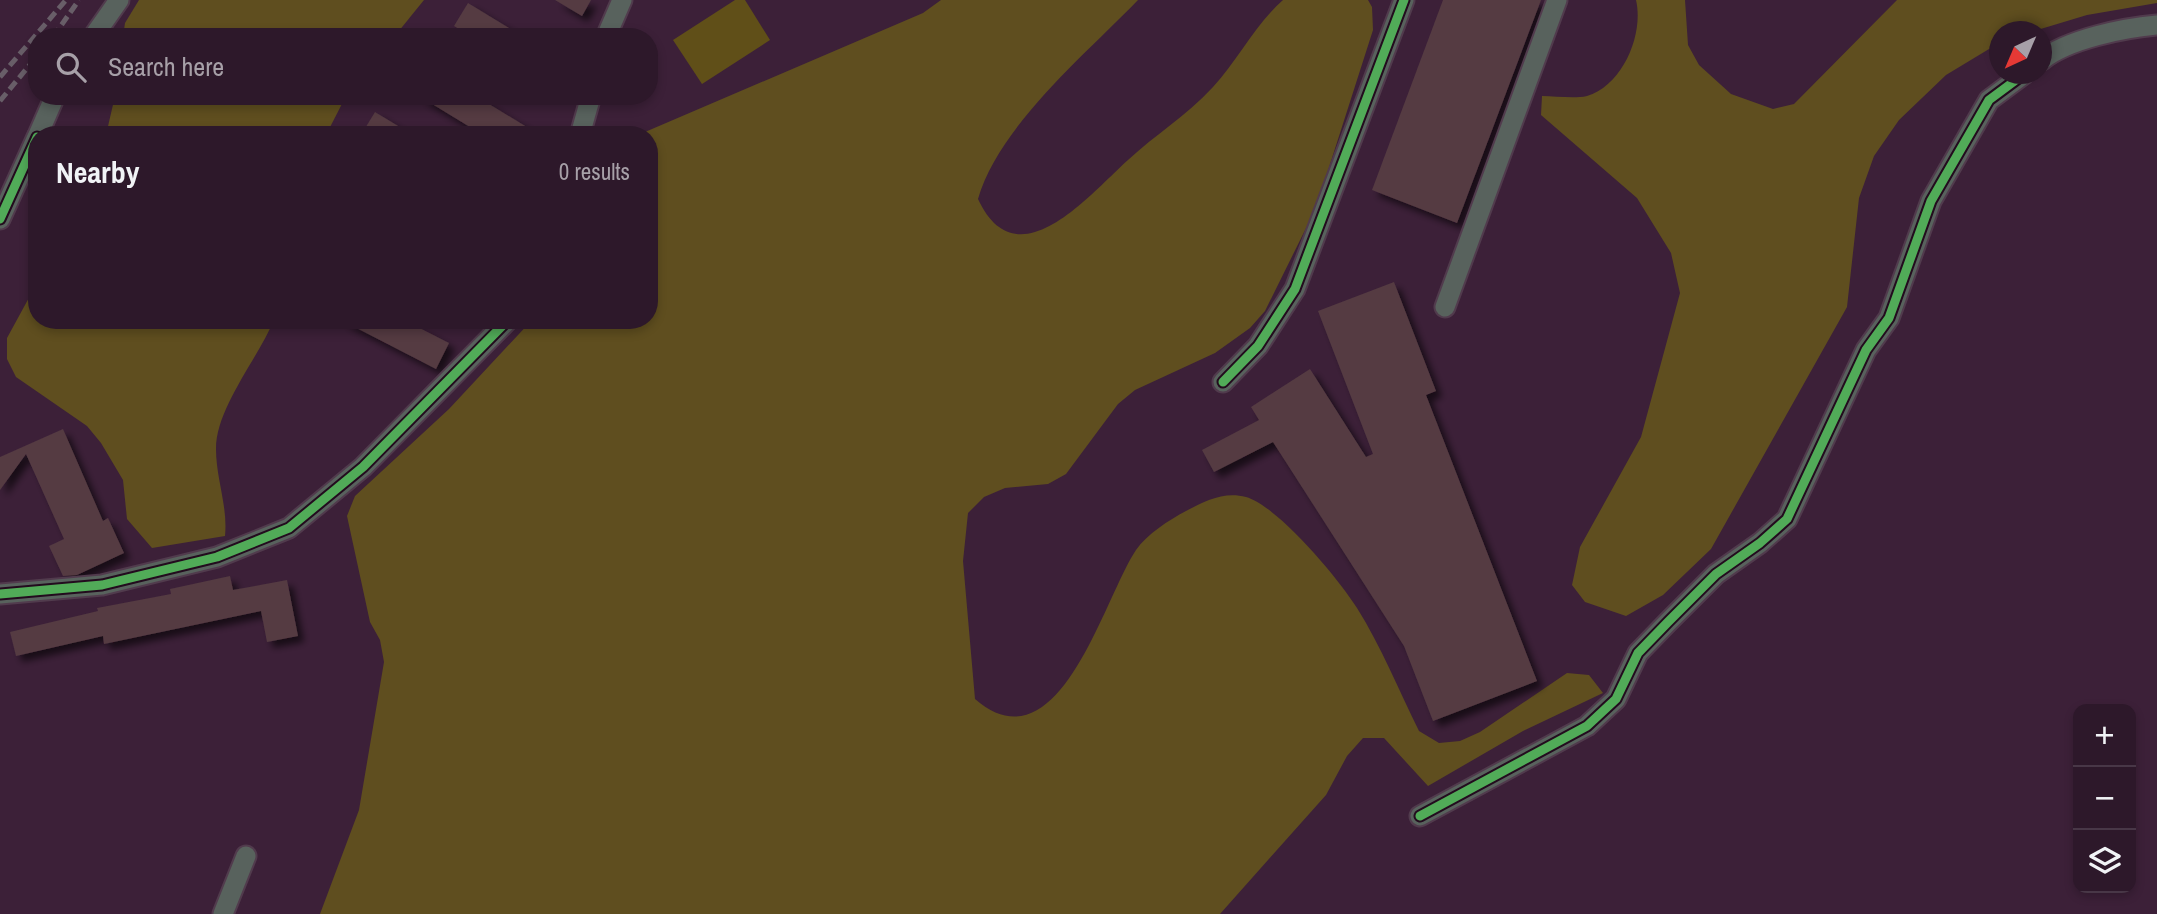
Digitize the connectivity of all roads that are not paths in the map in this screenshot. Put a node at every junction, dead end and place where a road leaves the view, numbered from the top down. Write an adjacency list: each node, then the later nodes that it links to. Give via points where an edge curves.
1 (119, 0): 6 (street)
2 (622, 0): 7 (street)
3 (1404, 0): 18 (street, via 1295,289 1258,346)
4 (1556, 0): 16 (street)
5 (2157, 24): 8 (street)
6 (99, 28)
7 (611, 28)
8 (2052, 52)
9 (2011, 84): 20 (street, via 1989,100 1931,201 1889,318 1866,349 1787,519 1716,574 1638,653 1616,698 1587,726)
10 (51, 105): 12 (street)
11 (588, 105): 13 (street)
12 (42, 126)
13 (583, 126)
14 (28, 156): 15 (street)
15 (0, 219)
16 (1445, 307)
17 (499, 329): 19 (street, via 363,467 289,527 217,557 102,585)
18 (1223, 382)
19 (0, 594)
20 (1420, 816)
21 (246, 856): 22 (street)
22 (223, 914)

